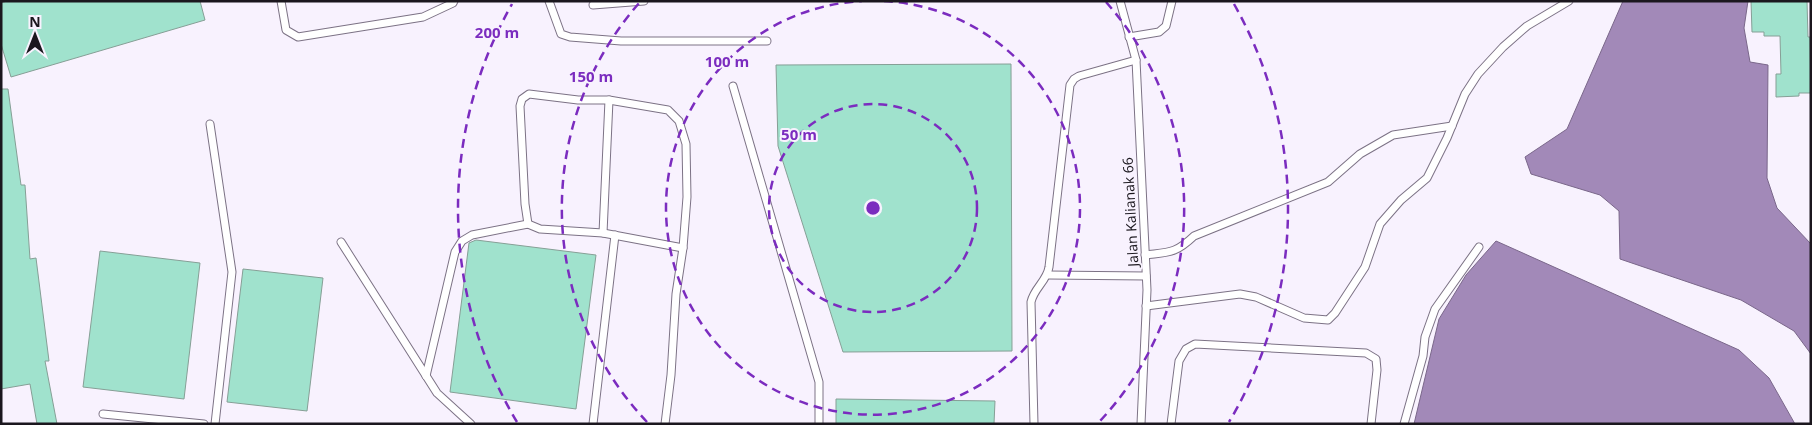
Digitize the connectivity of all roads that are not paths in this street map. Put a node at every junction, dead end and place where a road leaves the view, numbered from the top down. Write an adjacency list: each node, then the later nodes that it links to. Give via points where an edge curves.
1 (281, 1): 2 (lane, via 286,30 298,37 423,17)
2 (454, 1)
3 (549, 1): 10 (lane, via 561,34 570,37 621,41)
4 (644, 1): 8 (lane)
5 (1120, 1): 9 (lane, Jalan Kalianak 66)
6 (1172, 1): 9 (lane, via 1166,26 1159,32)
7 (1569, 1): 15 (lane, via 1527,26 1494,56 1465,94)
8 (594, 5)
9 (1129, 37): 11 (lane, Jalan Kalianak 66)
10 (767, 41)
11 (1136, 60): 22 (lane, Jalan Kalianak 66); 23 (lane, via 1079,76 1070,85)
12 (733, 86): 33 (lane, via 819,382)
13 (609, 100): 16 (lane, via 529,94 522,99 524,204); 17 (lane); 21 (lane, via 668,110 679,120 686,144 687,197)
14 (210, 124): 29 (lane, via 232,272)
15 (1452, 126): 22 (lane, via 1393,135 1360,154 1328,182 1194,236 1174,252); 25 (lane, via 1427,178 1380,224 1365,267 1328,320 1304,318 1256,297 1240,294)
16 (528, 224): 17 (lane, via 540,229); 26 (lane, via 472,235 462,241 455,252)
17 (603, 233): 18 (lane)
18 (615, 235): 21 (lane); 31 (lane)
19 (342, 242): 26 (lane)
20 (1479, 247): 38 (lane, via 1435,309)
21 (683, 248): 32 (lane)
22 (1145, 255): 24 (lane, Jalan Kalianak 66)
23 (1048, 275): 24 (lane); 34 (lane, via 1031,302)
24 (1146, 276): 25 (lane, Jalan Kalianak 66)
25 (1146, 306): 35 (lane, Jalan Kalianak 66)
26 (426, 376): 30 (lane, via 437,393)
27 (103, 414): 28 (lane)
28 (204, 424)
29 (215, 424)
30 (471, 424)
31 (593, 424)
32 (665, 424)
33 (819, 424)
34 (1034, 424)
35 (1141, 424)
36 (1171, 424): 37 (lane, via 1179,360 1186,349 1195,344 1366,353 1376,359 1378,370)
37 (1371, 424)
38 (1404, 424)

